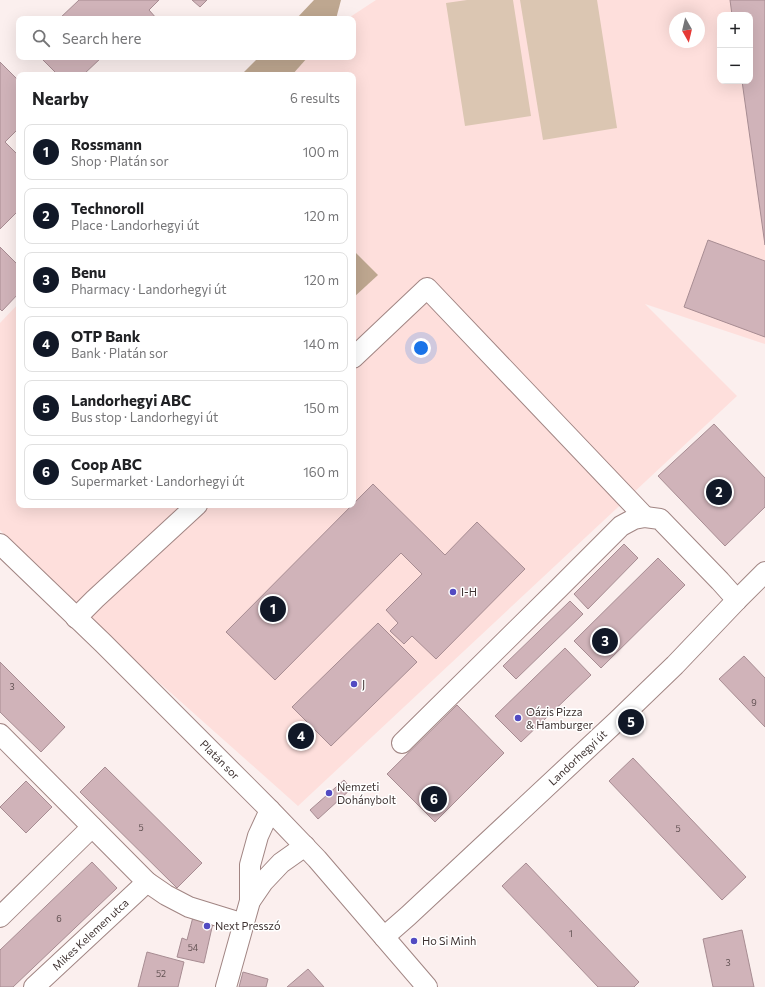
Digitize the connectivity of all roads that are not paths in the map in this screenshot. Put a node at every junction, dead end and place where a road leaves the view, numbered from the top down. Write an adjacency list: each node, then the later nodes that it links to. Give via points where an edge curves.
1 (356, 355): 3 (street, via 427,288)
2 (194, 508): 7 (street)
3 (645, 517): 6 (street, via 660,519); 9 (street, via 621,526)
4 (0, 544): 7 (street, Platán sor)
5 (765, 572): 6 (street, Landorhegyi út)
6 (737, 600): 17 (street, Landorhegyi út, via 638,701)
7 (76, 618): 10 (street, Platán sor)
8 (0, 734): 11 (street)
9 (402, 743)
10 (270, 810): 12 (street, Platán sor); 14 (street, via 258,836 250,865)
11 (92, 827): 13 (street); 15 (street)
12 (305, 846): 14 (street, via 282,863 263,882); 17 (street, Platán sor)
13 (147, 882): 16 (street, via 189,906); 18 (street, Mikes Kelemen utca)
14 (250, 901): 16 (street)
15 (0, 917)
16 (244, 924): 19 (street)
17 (384, 937): 20 (street, Platán sor)
18 (34, 987)
19 (226, 987)
20 (427, 987)

